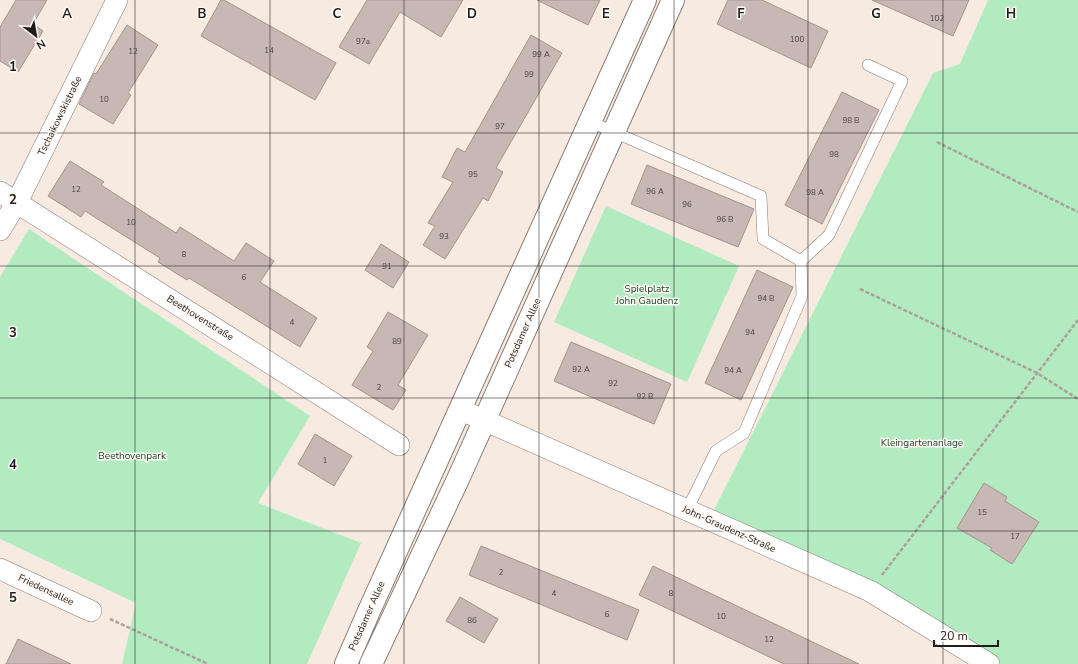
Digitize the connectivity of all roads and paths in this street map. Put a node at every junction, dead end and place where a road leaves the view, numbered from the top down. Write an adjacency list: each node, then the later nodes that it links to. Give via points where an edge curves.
1 (117, 0): 8 (street, Tschaikowskistraße)
2 (646, 0): 5 (street, Potsdamer Allee)
3 (673, 0): 6 (street, Potsdamer Allee)
4 (868, 65): 11 (lane, via 902,81 829,236)
5 (591, 122): 6 (lane); 16 (street, Potsdamer Allee)
6 (613, 132): 11 (lane, via 761,196 763,239); 17 (street, Potsdamer Allee)
7 (937, 142): 9 (path)
8 (8, 197): 10 (street, Tschaikowskistraße); 18 (street, Beethovenstraße)
9 (1078, 212)
10 (0, 230)
11 (801, 261): 19 (lane, via 802,296 744,433 716,451)
12 (860, 289): 14 (path)
13 (1078, 320): 14 (path)
14 (1037, 373): 15 (path); 21 (path)
15 (1078, 398)
16 (461, 410): 17 (street, John-Graudenz-Straße); 24 (street, Potsdamer Allee)
17 (484, 420): 19 (street, John-Graudenz-Straße); 25 (street, Potsdamer Allee)
18 (400, 445)
19 (687, 510): 21 (street, John-Graudenz-Straße)
20 (0, 569): 22 (street, Friedensallee)
21 (870, 591): 26 (street, John-Graudenz-Straße)
22 (91, 611): 23 (path)
23 (208, 664)
24 (346, 664)
25 (371, 664)
26 (989, 664)

